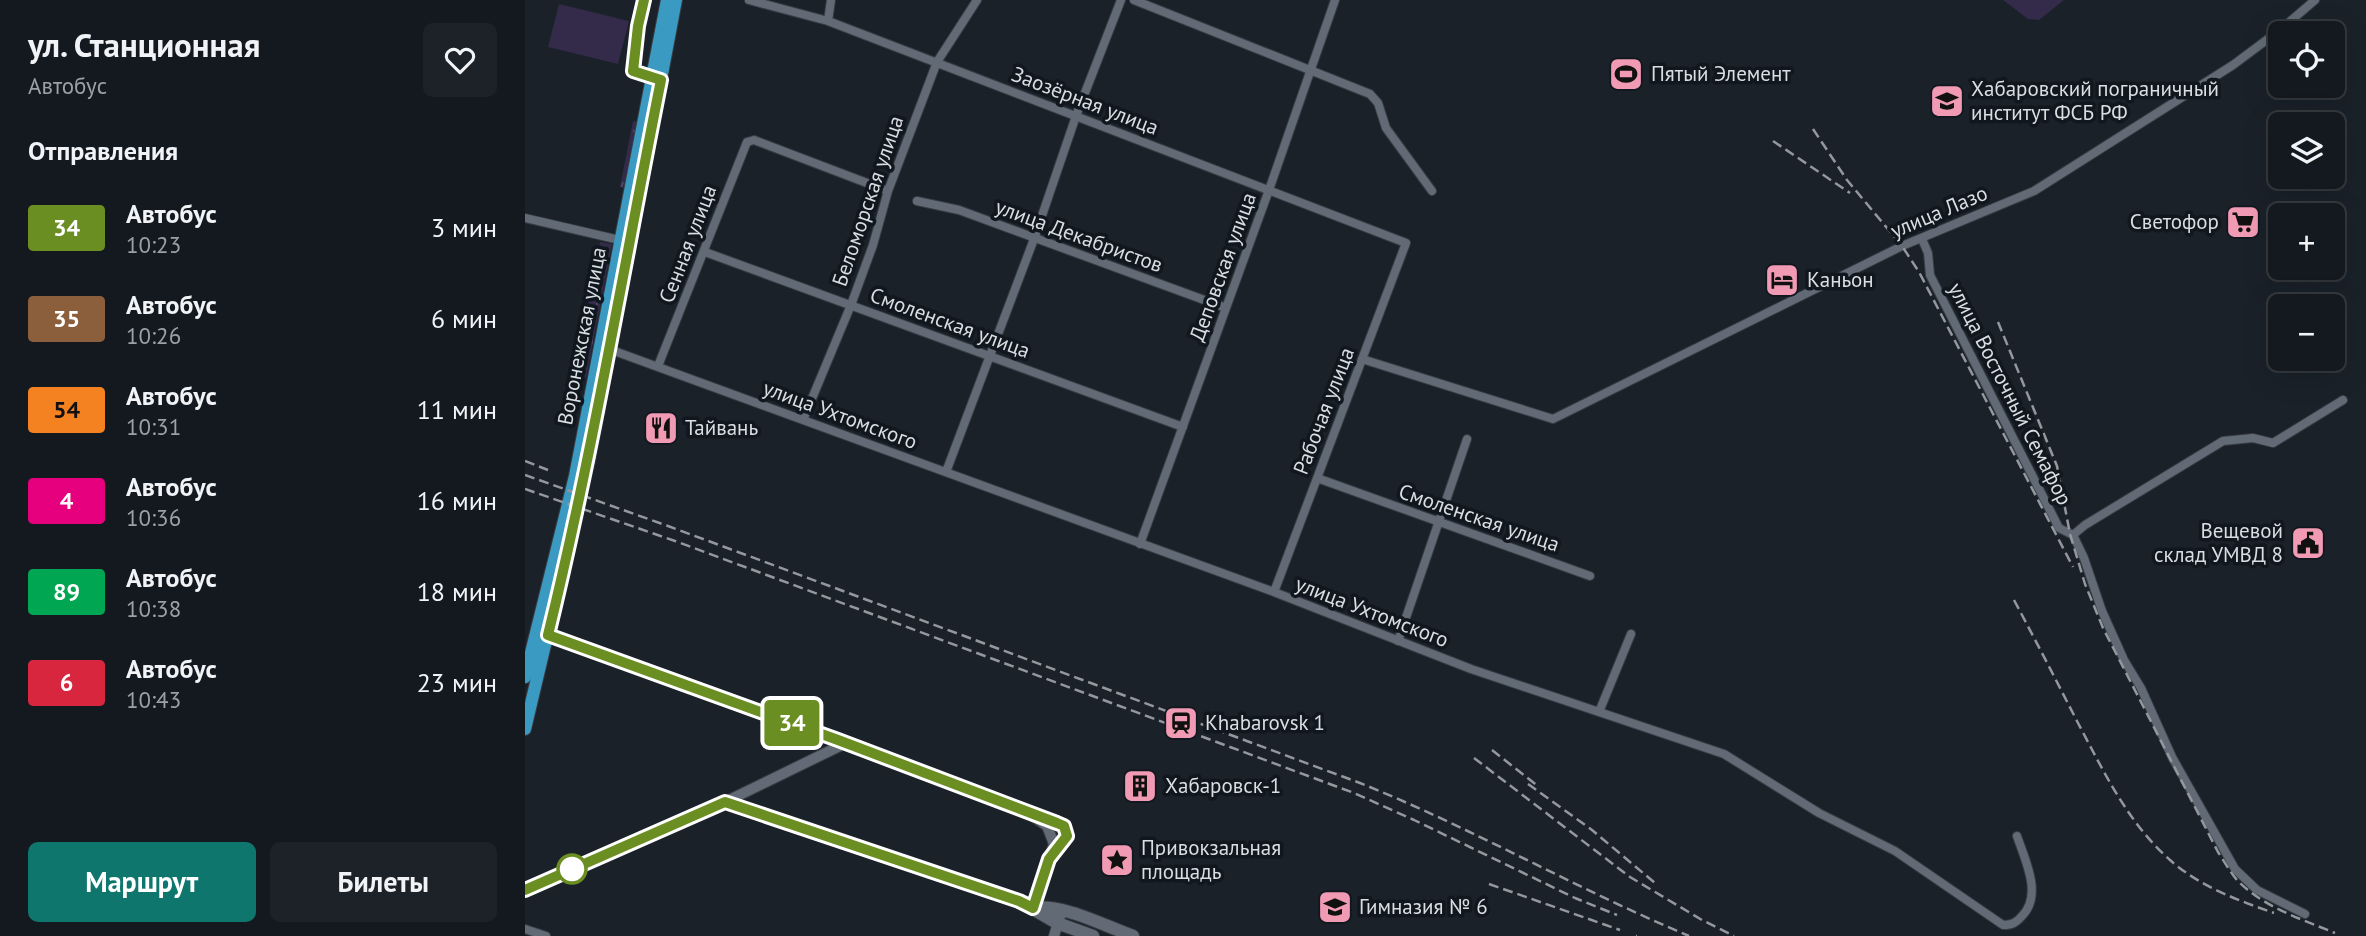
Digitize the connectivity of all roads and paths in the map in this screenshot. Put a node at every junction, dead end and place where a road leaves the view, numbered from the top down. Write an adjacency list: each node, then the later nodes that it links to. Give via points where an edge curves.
1 (667, 0): 21 (main road, Воронежская улица)
2 (676, 0): 21 (main road, Воронежская улица)
3 (748, 0): 10 (street, Заозёрная улица)
4 (831, 0): 10 (street)
5 (977, 0): 11 (street, Беломорская улица)
6 (1121, 0): 13 (street)
7 (1135, 0): 12 (street)
8 (1335, 0): 12 (street, Деповская улица)
9 (2315, 0): 20 (street, улица Лазо, via 2233,65 2034,191)
10 (828, 21): 11 (street, Заозёрная улица)
11 (937, 62): 13 (street, Заозёрная улица); 15 (street, Беломорская улица)
12 (1310, 69): 14 (street, Деповская улица); 16 (street, via 1370,94 1386,128)
13 (1076, 116): 14 (street, Заозёрная улица); 19 (street)
14 (1269, 190): 22 (street, Заозёрная улица); 25 (street, Деповская улица)
15 (888, 191): 23 (street, Сенная улица, via 750,140); 24 (street, Беломорская улица)
16 (1432, 191)
17 (917, 201): 19 (street, улица Декабристов, via 959,210)
18 (525, 218): 21 (street)
19 (1034, 239): 25 (street, улица Декабристов); 27 (street)
20 (1922, 239): 28 (street, улица Лазо, via 1553,419); 37 (street, улица Восточный Семафор, via 1930,275 2034,480 2059,528)
21 (625, 241): 26 (main road, Воронежская улица)
22 (1406, 243): 28 (street, Рабочая улица)
23 (705, 252): 24 (street, Смоленская улица); 29 (street, Сенная улица)
24 (851, 305): 27 (street, Смоленская улица); 31 (street, Беломорская улица)
25 (1226, 308): 32 (street, Деповская улица)
26 (605, 348): 29 (street, улица Ухтомского); 42 (main road, Воронежская улица, via 575,528); 44 (main road, Воронежская улица)
27 (989, 355): 32 (street, Смоленская улица); 34 (street)
28 (1362, 359): 35 (street, Рабочая улица)
29 (658, 366): 31 (street, улица Ухтомского)
30 (2343, 400): 37 (street, via 2273,443 2253,438 2223,442)
31 (803, 420): 34 (street, улица Ухтомского)
32 (1183, 428): 38 (street, Деповская улица)
33 (1467, 439): 36 (street)
34 (946, 472): 38 (street, улица Ухтомского)
35 (1317, 478): 36 (street, Смоленская улица); 40 (street, Рабочая улица)
36 (1439, 522): 39 (street, Смоленская улица); 43 (street)
37 (2073, 535): 53 (street, улица Восточный Семафор, via 2124,660 2235,869 2257,890)
38 (1140, 544): 40 (street, улица Ухтомского)
39 (1590, 576)
40 (1274, 592): 43 (street, улица Ухтомского)
41 (1630, 634): 45 (street)
42 (548, 635): 46 (main road, Воронежская улица); 47 (street)
43 (1398, 640): 45 (street, улица Ухтомского)
44 (525, 677)
45 (1599, 712): 49 (street, улица Ухтомского, via 1724,754 1819,813 1895,851 2003,925 2017,922 2032,895)
46 (525, 729)
47 (846, 743): 48 (street); 51 (street, via 1027,812 1047,826 1054,844)
48 (725, 802): 50 (main road); 51 (main road)
49 (2017, 836)
50 (525, 890)
51 (1033, 908): 52 (main road); 55 (main road)
52 (1062, 910): 55 (street); 58 (main road)
53 (2305, 914)
54 (525, 929): 56 (street)
55 (1055, 930): 57 (main road)
56 (546, 936)
57 (1093, 936)
58 (1133, 936)

